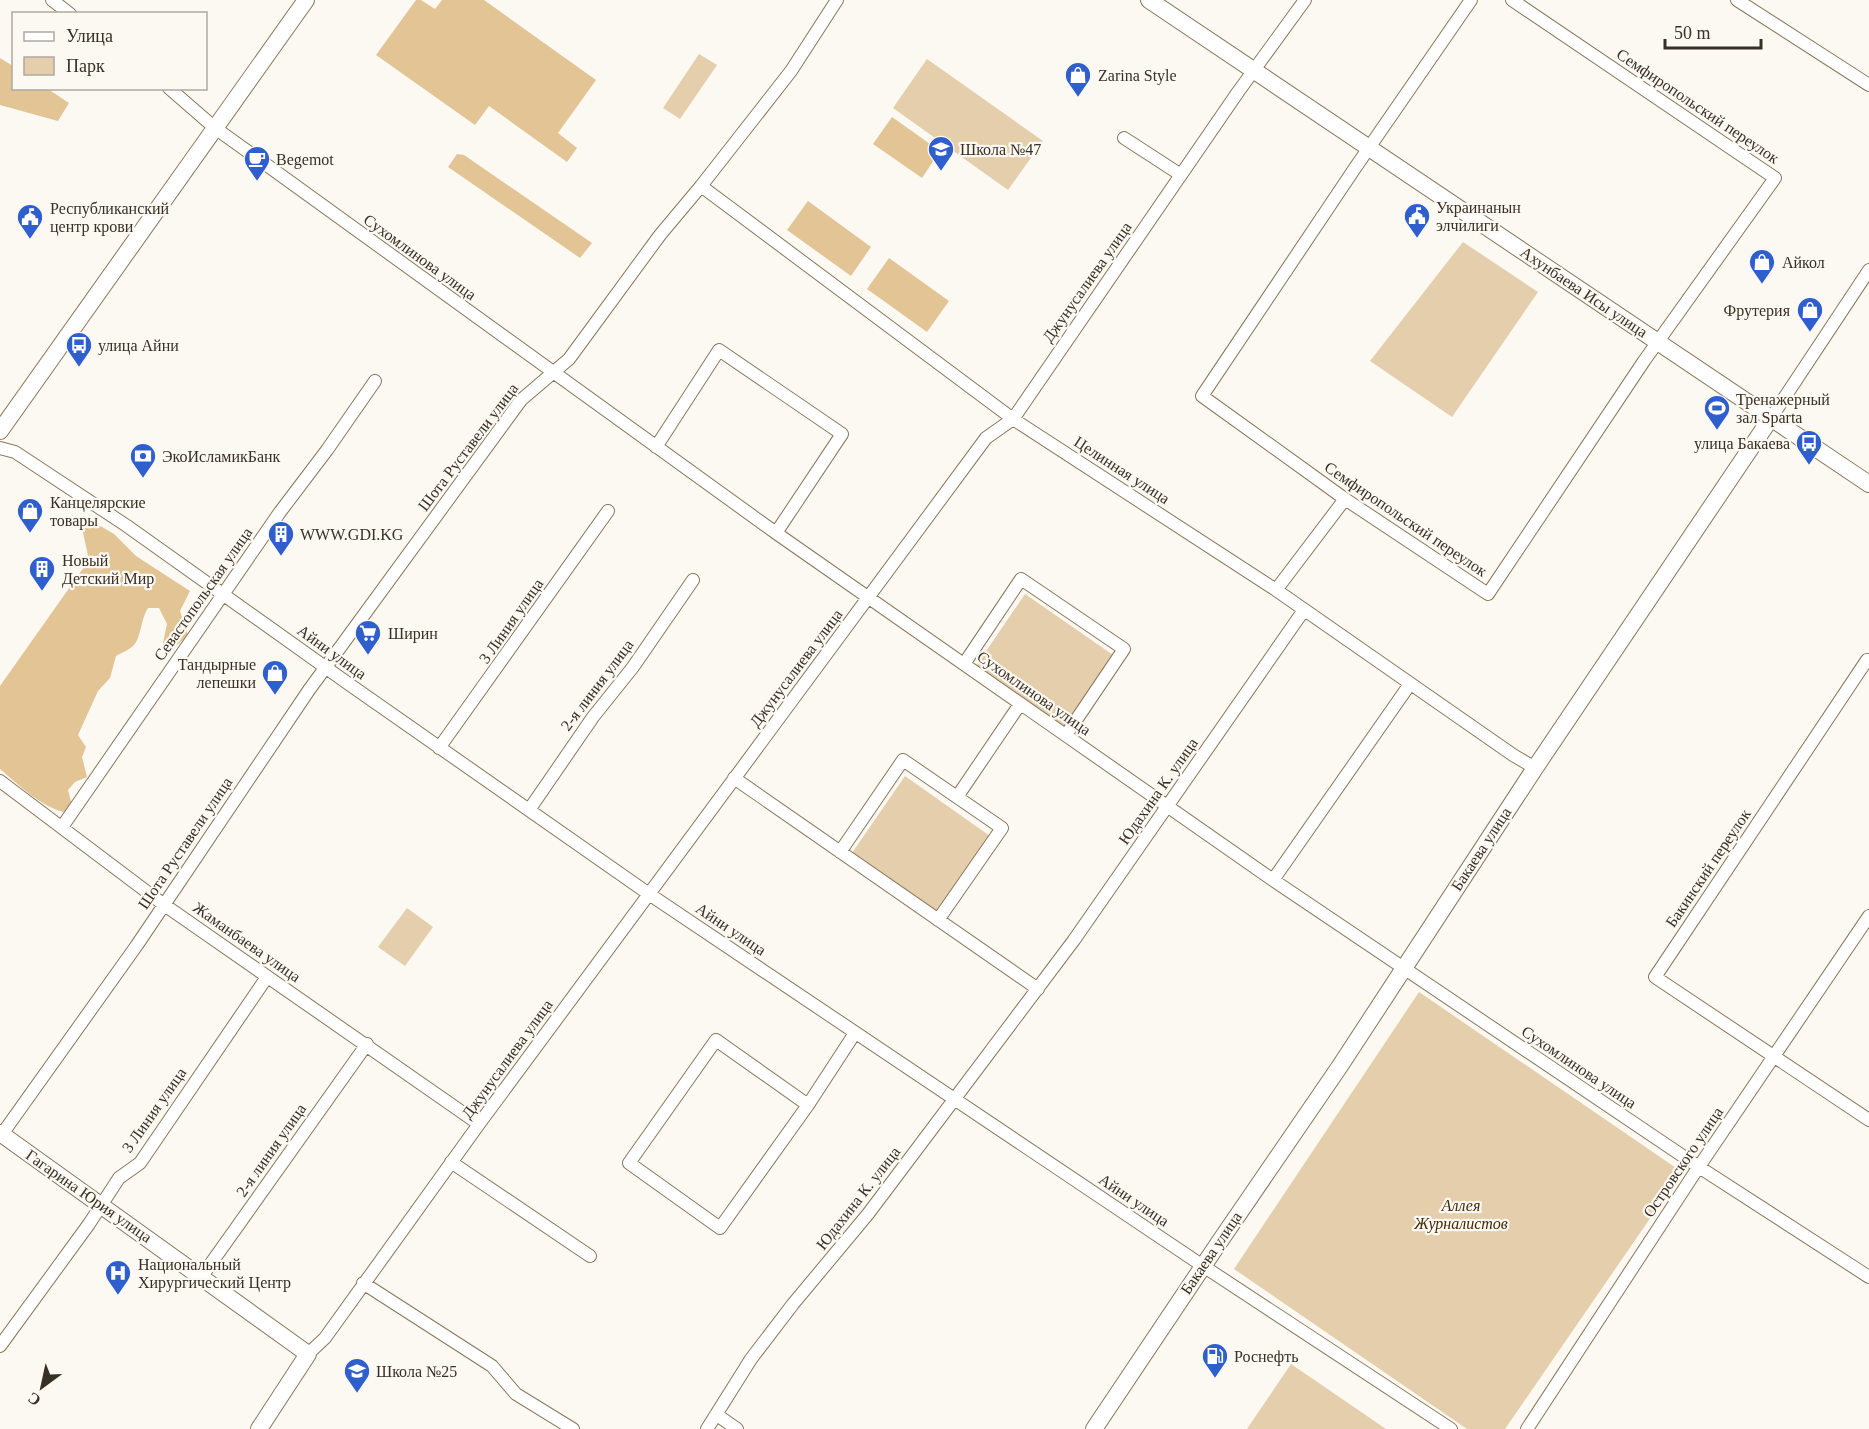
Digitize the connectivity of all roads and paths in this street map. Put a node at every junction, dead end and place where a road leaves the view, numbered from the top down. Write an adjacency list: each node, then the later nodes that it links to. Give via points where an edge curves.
1 (52, 0): 10 (street)
2 (306, 0): 14 (main road)
3 (837, 0): 18 (street, Шота Руставели улица, via 791,70)
4 (1149, 0): 11 (main road, Ахунбаева Исы улица)
5 (1305, 0): 11 (street, Джунусалиева улица)
6 (1471, 0): 16 (street, Семфиропольский переулок)
7 (1512, 0): 20 (street, Семфиропольский переулок, via 1775,178)
8 (1737, 0): 9 (street)
9 (1759, 5): 12 (street)
10 (67, 12)
11 (1253, 71): 16 (main road, Ахунбаева Исы улица); 17 (street, Джунусалиева улица)
12 (1869, 85)
13 (171, 90): 14 (street, Сухомлинова улица)
14 (215, 128): 21 (street, Сухомлинова улица); 25 (main road)
15 (1124, 138): 17 (street)
16 (1369, 148): 20 (main road, Ахунбаева Исы улица); 29 (street, Семфиропольский переулок, via 1202,396)
17 (1181, 175): 24 (street, Джунусалиева улица)
18 (701, 186): 21 (street, Шота Руставели улица, via 569,359); 24 (street, Целинная улица)
19 (1869, 270): 23 (street, Бакаева улица)
20 (1658, 341): 23 (main road, Ахунбаева Исы улица); 29 (street, Семфиропольский переулок, via 1488,594)
21 (552, 373): 26 (street, Сухомлинова улица); 39 (street, Шота Руставели улица, via 521,400)
22 (375, 381): 34 (street, Севастопольская улица)
23 (1771, 418): 28 (main road, Ахунбаева Исы улица); 44 (main road, Бакаева улица)
24 (1013, 419): 33 (street, Целинная улица); 35 (street, Джунусалиева улица, via 986,438)
25 (0, 431)
26 (656, 447): 31 (street, Сухомлинова улица); 31 (street, via 719,350 842,435)
27 (0, 448): 34 (street, Айни улица, via 38,466)
28 (1869, 484)
29 (1345, 499): 33 (street)
30 (608, 511): 43 (street, 3 Линия улица)
31 (776, 533): 35 (street, Сухомлинова улица)
32 (693, 580): 49 (street, 2-я линия улица)
33 (1276, 590): 36 (street, Целинная улица)
34 (223, 593): 39 (street, Айни улица); 50 (street, Севастопольская улица)
35 (868, 598): 38 (street, Сухомлинова улица); 45 (street, Джунусалиева улица)
36 (1305, 610): 40 (street, Целинная улица); 48 (street, Юдахина К. улица)
37 (1869, 661): 62 (street, Бакинский переулок, via 1655,977)
38 (964, 664): 41 (street, Сухомлинова улица); 42 (street, via 1021,579 1124,649)
39 (326, 668): 43 (street, Айни улица); 54 (street, Шота Руставели улица)
40 (1410, 684): 44 (street, Целинная улица); 52 (street)
41 (1020, 704): 42 (street, Сухомлинова улица); 47 (street)
42 (1066, 735): 48 (street, Сухомлинова улица)
43 (439, 748): 49 (street, Айни улица)
44 (1535, 768): 57 (main road, Бакаева улица)
45 (734, 778): 51 (street); 53 (street, Джунусалиева улица)
46 (0, 781): 50 (street, Жаманбаева улица)
47 (957, 797): 51 (street, via 903,760); 56 (street, via 1002,828)
48 (1167, 806): 52 (street, Сухомлинова улица); 59 (street, Юдахина К. улица)
49 (529, 810): 53 (street, Айни улица)
50 (62, 828): 54 (street, Жаманбаева улица)
51 (840, 852): 56 (street)
52 (1273, 880): 57 (street, Сухомлинова улица)
53 (649, 894): 60 (street, Айни улица); 66 (street, Джунусалиева улица)
54 (163, 904): 58 (street, Жаманбаева улица); 67 (street, Шота Руставели улица)
55 (1869, 916): 62 (street, Островского улица)
56 (938, 920): 59 (street)
57 (1403, 968): 69 (street, Сухомлинова улица); 72 (main road, Бакаева улица)
58 (267, 977): 61 (street, Жаманбаева улица); 70 (street, 3 Линия улица, via 140,1163 119,1178)
59 (1038, 989): 63 (street, Юдахина К. улица)
60 (855, 1033): 63 (street, Айни улица); 64 (street)
61 (367, 1044): 66 (street, Жаманбаева улица); 73 (street, 2-я линия улица)
62 (1773, 1056): 65 (street); 69 (street, Островского улица)
63 (954, 1099): 72 (street, Айни улица); 78 (street, Юдахина К. улица, via 751,1359)
64 (808, 1105): 64 (street, via 720,1228 629,1162 716,1040)
65 (1869, 1120)
66 (479, 1124): 68 (street, Джунусалиева улица)
67 (1, 1135): 70 (main road, Гагарина Юрия улица)
68 (451, 1162): 71 (street); 75 (street, Джунусалиева улица)
69 (1699, 1167): 74 (street, Сухомлинова улица); 85 (street, Островского улица)
70 (101, 1204): 73 (main road, Гагарина Юрия улица); 76 (street, 3 Линия улица)
71 (590, 1256)
72 (1203, 1266): 83 (main road, Бакаева улица); 84 (street, Айни улица)
73 (202, 1276): 77 (main road, Гагарина Юрия улица)
74 (1869, 1277)
75 (363, 1283): 77 (street, Джунусалиева улица, via 325,1338); 80 (street, via 492,1366 516,1394)
76 (0, 1346)
77 (308, 1354): 79 (main road)
78 (717, 1415): 81 (street, Юдахина К. улица); 82 (street)
79 (259, 1429)
80 (573, 1429)
81 (707, 1429)
82 (737, 1429)
83 (1094, 1429)
84 (1450, 1429)
85 (1527, 1429)

